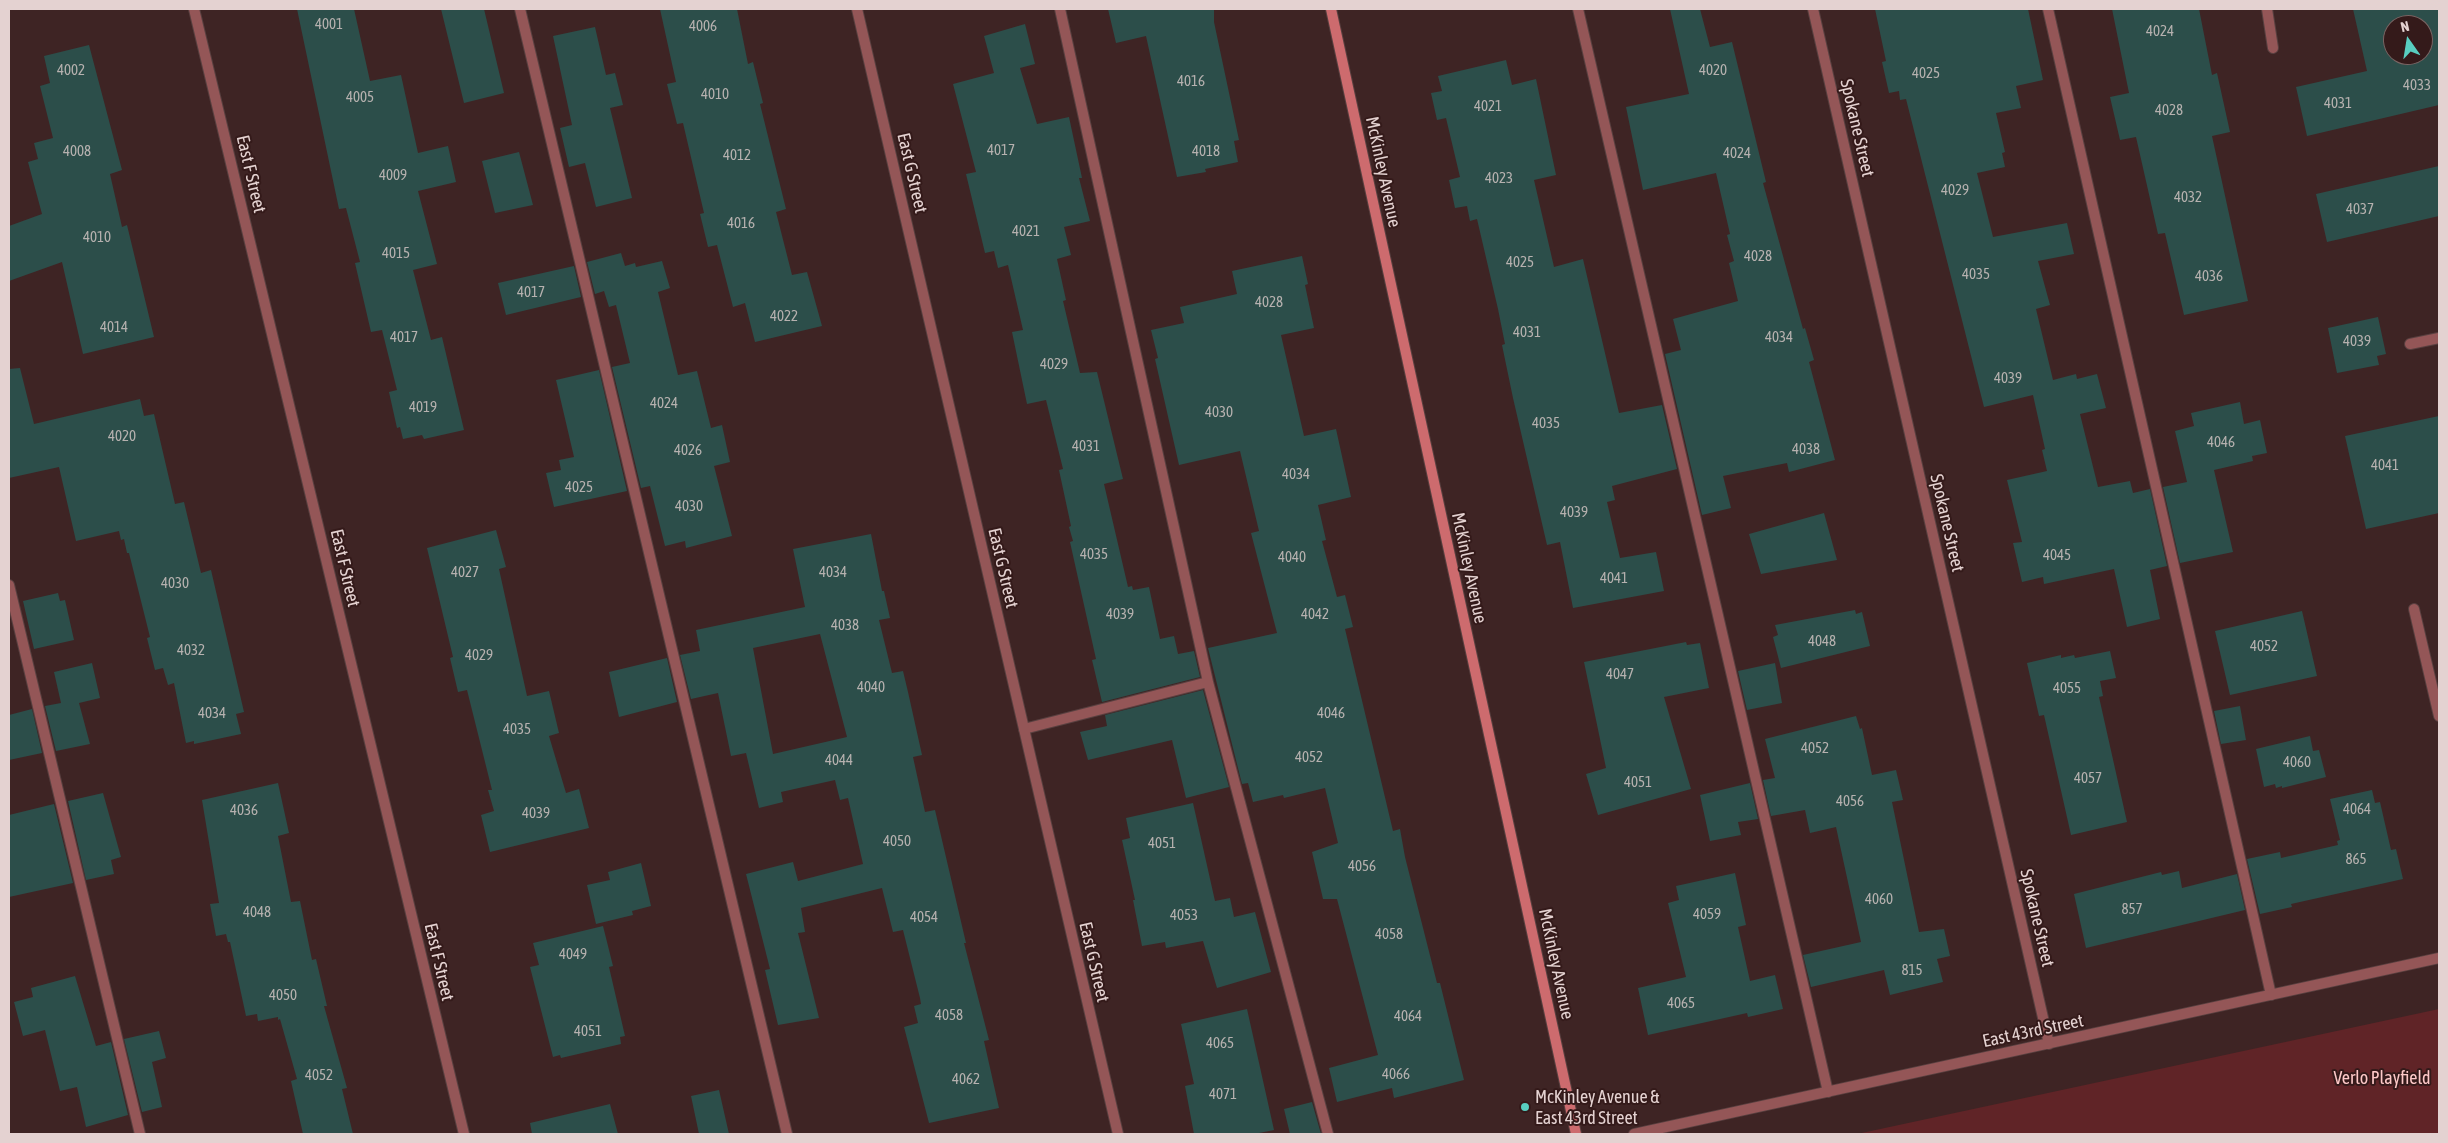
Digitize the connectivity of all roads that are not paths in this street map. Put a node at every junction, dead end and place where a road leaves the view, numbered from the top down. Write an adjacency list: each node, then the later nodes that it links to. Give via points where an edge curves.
1 (194, 9): 23 (street, East F Street)
2 (520, 9): 24 (street)
3 (857, 9): 17 (street, East G Street)
4 (1060, 9): 15 (street)
5 (1331, 9): 27 (main road, McKinley Avenue)
6 (1578, 9): 21 (street)
7 (1813, 9): 20 (street, Spokane Street)
8 (2048, 9): 19 (street)
9 (2267, 9): 10 (street)
10 (2273, 48)
11 (2439, 338): 12 (street)
12 (2410, 344)
13 (9, 585): 22 (street)
14 (2414, 609): 16 (street)
15 (1208, 682): 17 (street); 26 (street)
16 (2439, 716)
17 (1024, 729): 25 (street, East G Street)
18 (2439, 958): 19 (street, East 43rd Street)
19 (2271, 995): 20 (street, East 43rd Street)
20 (2049, 1044): 21 (street, East 43rd Street)
21 (1828, 1092): 28 (street, East 43rd Street)
22 (140, 1134)
23 (464, 1134)
24 (787, 1134)
25 (1118, 1134)
26 (1328, 1134)
27 (1576, 1134)
28 (1634, 1134)

